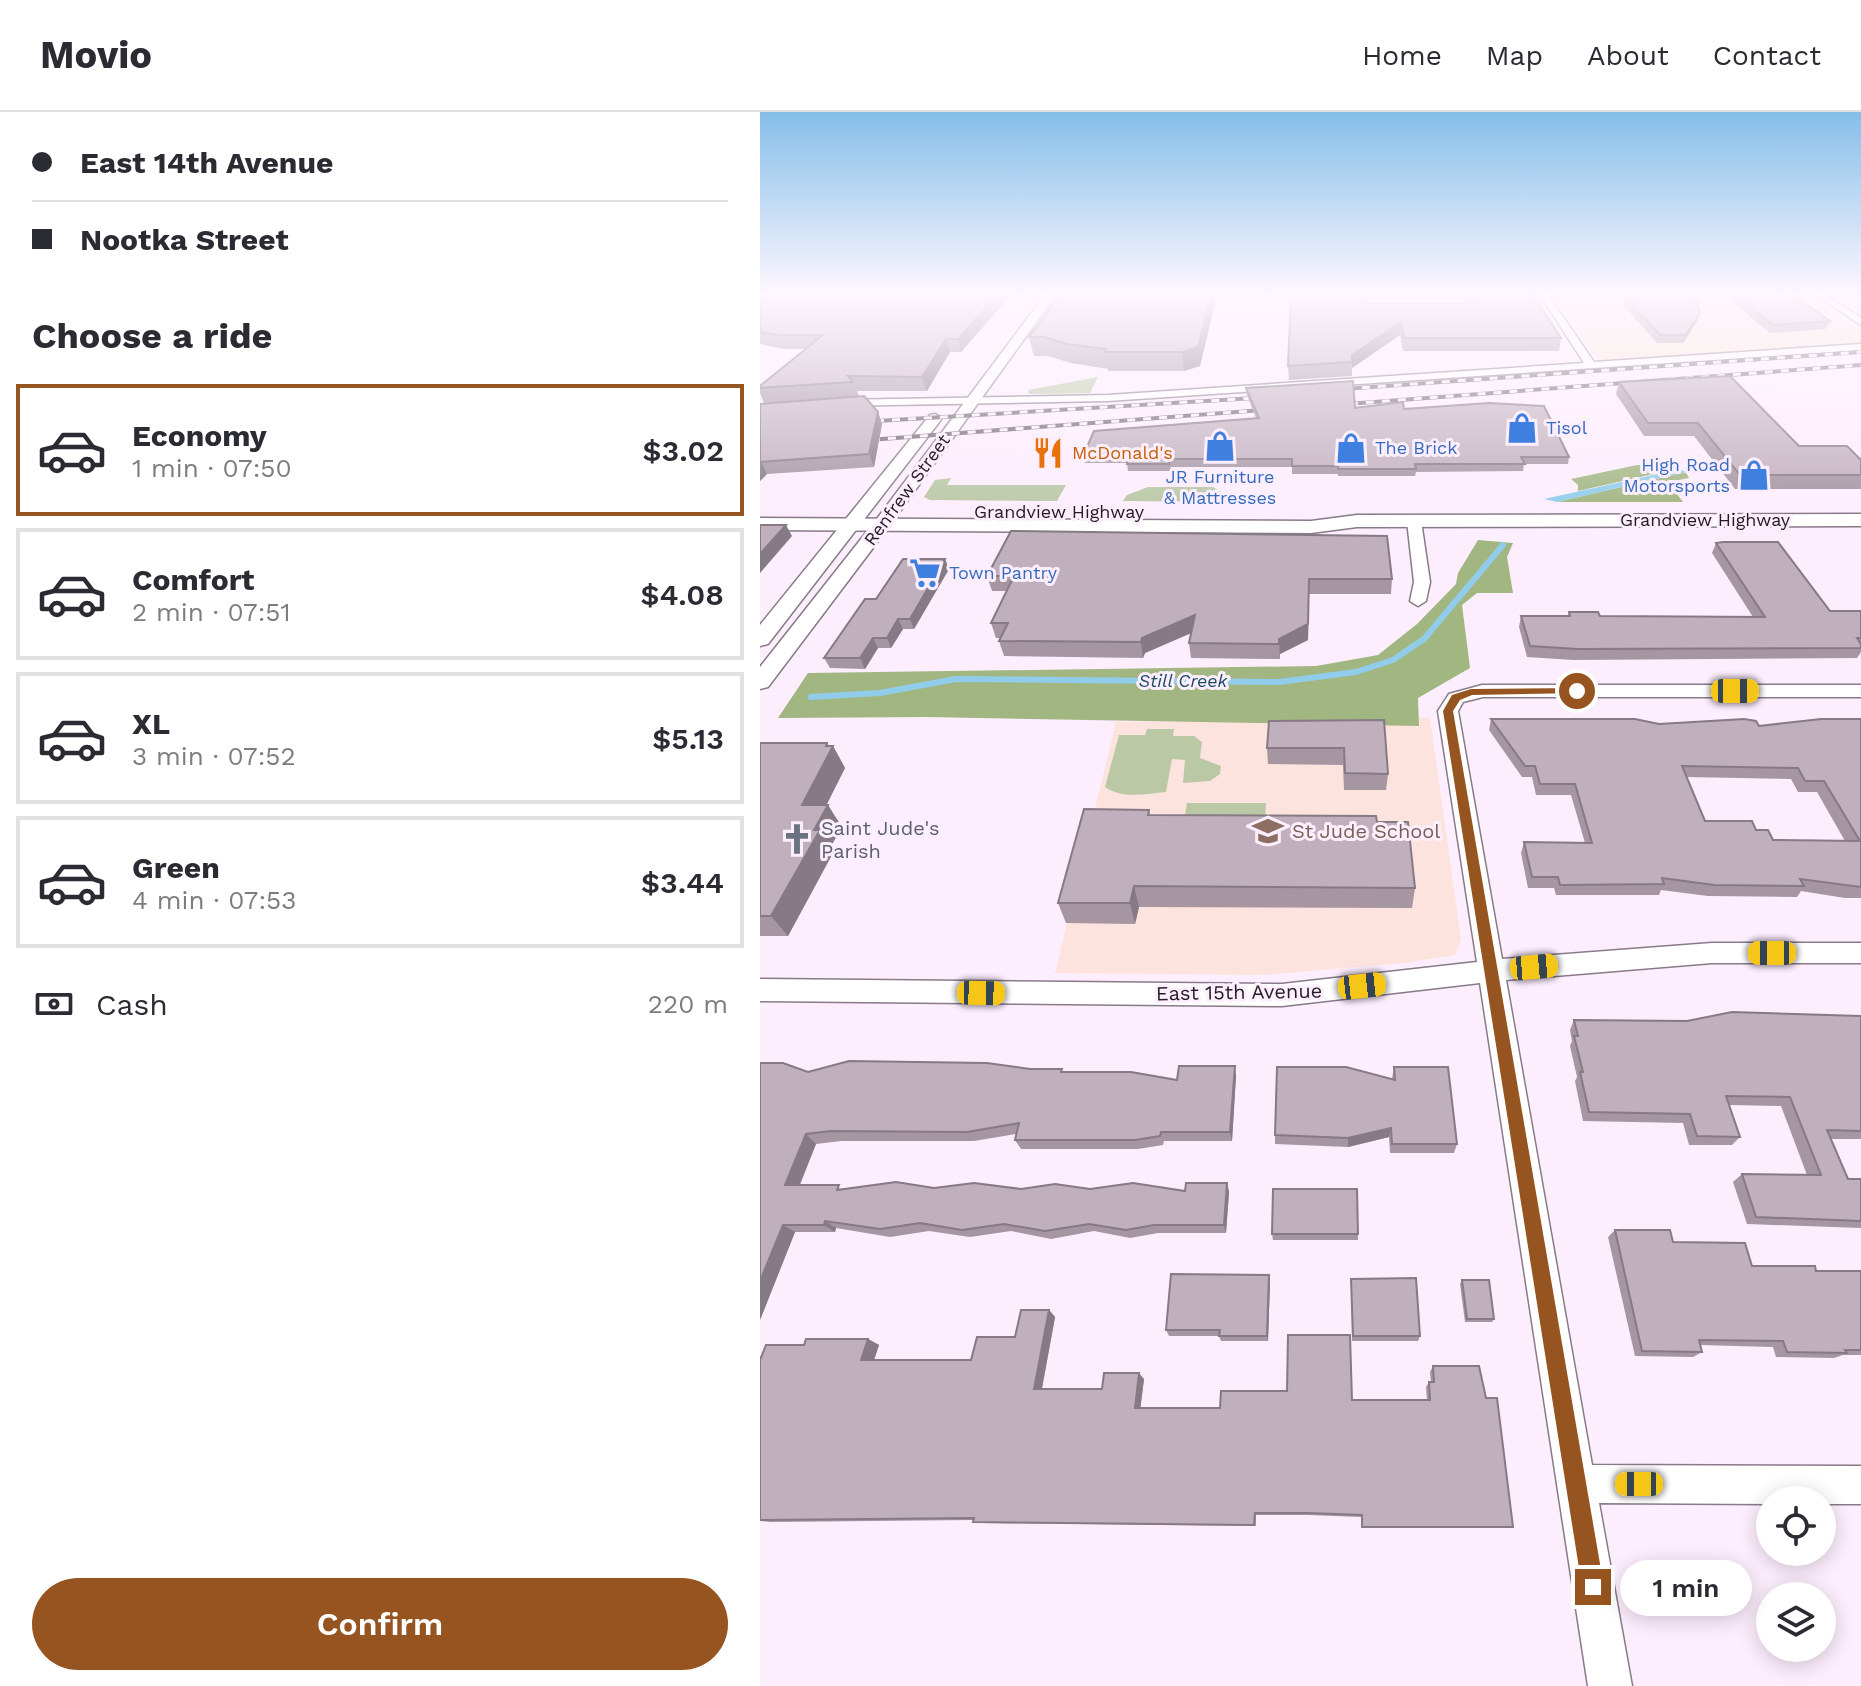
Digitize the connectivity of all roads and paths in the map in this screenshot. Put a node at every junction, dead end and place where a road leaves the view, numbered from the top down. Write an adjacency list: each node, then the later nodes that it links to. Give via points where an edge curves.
1 (996, 368): 5 (street, Renfrew Street)
2 (1555, 368): 5 (street, via 1108,398)
3 (961, 385): 4 (street, Renfrew Street)
4 (949, 401): 5 (street); 6 (street); 8 (street, Renfrew Street)
5 (972, 401): 9 (street, Renfrew Street)
6 (828, 403)
7 (760, 510): 8 (main road, Grandview Highway)
8 (855, 517): 9 (main road, Grandview Highway); 12 (main road, Grandview Highway); 14 (street, Renfrew Street)
9 (887, 518): 11 (main road, Grandview Highway, via 1311,527); 15 (street, Renfrew Street)
10 (1861, 520): 11 (main road, Grandview Highway)
11 (1414, 521): 13 (street, via 1422,582)
12 (760, 524)
13 (1418, 601)
14 (760, 639)
15 (760, 682)
16 (1861, 691): 18 (street, via 1482,691 1456,698 1448,717)
17 (1861, 953): 18 (street, East 15th Avenue, via 1712,953)
18 (1492, 971): 19 (street, East 15th Avenue, via 1282,995); 20 (street)
19 (760, 990)
20 (1576, 1484): 21 (street); 22 (street)
21 (1861, 1485)
22 (1610, 1686)

